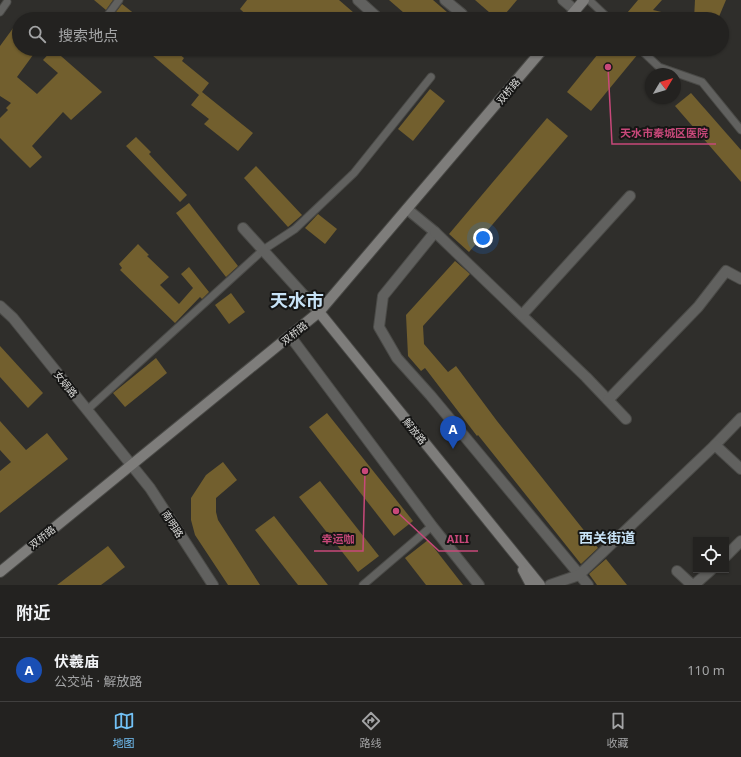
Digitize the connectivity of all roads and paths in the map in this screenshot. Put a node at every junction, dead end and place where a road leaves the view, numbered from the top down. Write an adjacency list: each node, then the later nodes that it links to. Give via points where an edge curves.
1 (119, 0): 10 (lane)
2 (358, 0): 11 (street)
3 (446, 0): 12 (street)
4 (563, 0): 8 (street)
5 (584, 0): 8 (main road)
6 (590, 0): 13 (lane)
7 (7, 2): 9 (lane)
8 (576, 10)
9 (0, 12)
10 (110, 12)
11 (372, 12)
12 (460, 12)
13 (602, 12)
14 (537, 56): 19 (main road, 双桥路)
15 (647, 56): 17 (lane, via 659,67 702,82)
16 (431, 77): 22 (lane, via 354,173 295,229)
17 (741, 130)
18 (630, 196): 26 (street)
19 (407, 209): 21 (street); 25 (main road, 双桥路)
20 (243, 228): 22 (street)
21 (435, 232): 26 (street); 42 (street, via 383,296 379,327 397,358 432,396)
22 (263, 250): 25 (street); 29 (lane)
23 (741, 279): 28 (street, via 726,271 698,307)
24 (0, 306): 29 (street, 女娲路, via 13,318)
25 (319, 312): 27 (main road, 双桥路); 37 (main road, 解放路)
26 (522, 315): 28 (street)
27 (290, 336): 33 (main road, 双桥路); 35 (street)
28 (608, 400): 31 (street)
29 (87, 410): 33 (street, 女娲路)
30 (741, 418): 32 (street)
31 (626, 420)
32 (715, 445): 34 (street); 42 (street)
33 (131, 464): 40 (main road, 双桥路); 43 (street, 南明路, via 150,488)
34 (741, 469)
35 (432, 526): 44 (lane); 45 (street)
36 (741, 541): 38 (street)
37 (511, 549): 46 (main road, 解放路); 47 (main road, 解放路)
38 (729, 553)
39 (677, 571): 50 (street)
40 (0, 572)
41 (708, 573): 50 (street)
42 (579, 575): 48 (street); 49 (street)
43 (213, 585)
44 (363, 585)
45 (480, 585)
46 (531, 585)
47 (540, 585)
48 (550, 585)
49 (588, 585)
50 (693, 585)

